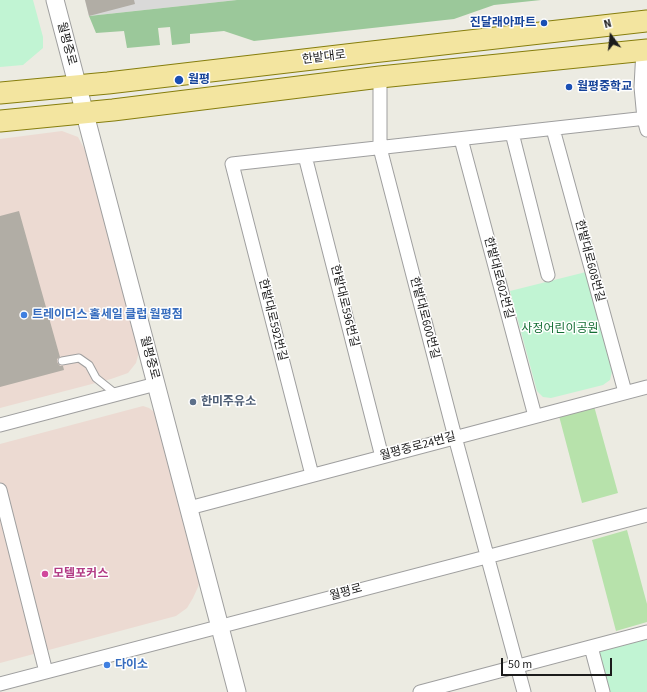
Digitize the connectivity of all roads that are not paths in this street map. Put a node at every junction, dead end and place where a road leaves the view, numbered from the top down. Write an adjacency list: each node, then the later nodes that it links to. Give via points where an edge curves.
1 (55, 0): 5 (street, 월평중로)
2 (647, 21): 5 (main road, 한밭대로)
3 (645, 50): 4 (main road); 9 (street, via 641,87)
4 (380, 77): 7 (main road); 13 (street, 한밭대로600번길)
5 (78, 86): 6 (main road, 한밭대로); 7 (street, 월평중로)
6 (0, 93)
7 (85, 113): 8 (main road); 17 (street, 월평중로)
8 (0, 121)
9 (646, 122): 10 (street)
10 (553, 129): 11 (street); 19 (street, 한밭대로608번길)
11 (512, 133): 12 (street); 15 (street)
12 (461, 139): 13 (street); 21 (street, 한밭대로602번길)
13 (380, 148): 14 (street); 23 (street, 한밭대로600번길)
14 (305, 156): 24 (street, 한밭대로596번길); 25 (street, 한밭대로592번길, via 232,164)
15 (548, 275)
16 (62, 361): 20 (lane, via 79,358 89,365 96,378)
17 (156, 384): 20 (street); 27 (street, 월평중로)
18 (647, 387): 19 (street, 월평중로24번길)
19 (625, 392): 21 (street, 월평중로24번길)
20 (116, 394): 22 (street)
21 (535, 416): 23 (street, 월평중로24번길)
22 (0, 424)
23 (455, 438): 24 (street, 월평중로24번길); 29 (street, 한밭대로600번길)
24 (382, 457): 25 (street, 월평중로24번길)
25 (312, 475): 27 (street, 월평중로24번길)
26 (0, 490): 34 (street)
27 (189, 508): 30 (street, 월평중로)
28 (647, 515): 29 (street, 월평로)
29 (487, 557): 30 (street, 월평로); 33 (street, 한밭대로600번길)
30 (220, 626): 34 (street, 월평로); 37 (street, 월평중로)
31 (647, 632): 32 (street)
32 (591, 647): 33 (street); 40 (street)
33 (517, 667): 36 (street); 39 (street, 한밭대로600번길)
34 (46, 672): 35 (street, 월평로)
35 (0, 684)
36 (445, 689): 38 (street)
37 (237, 692)
38 (420, 692)
39 (524, 692)
40 (603, 692)

